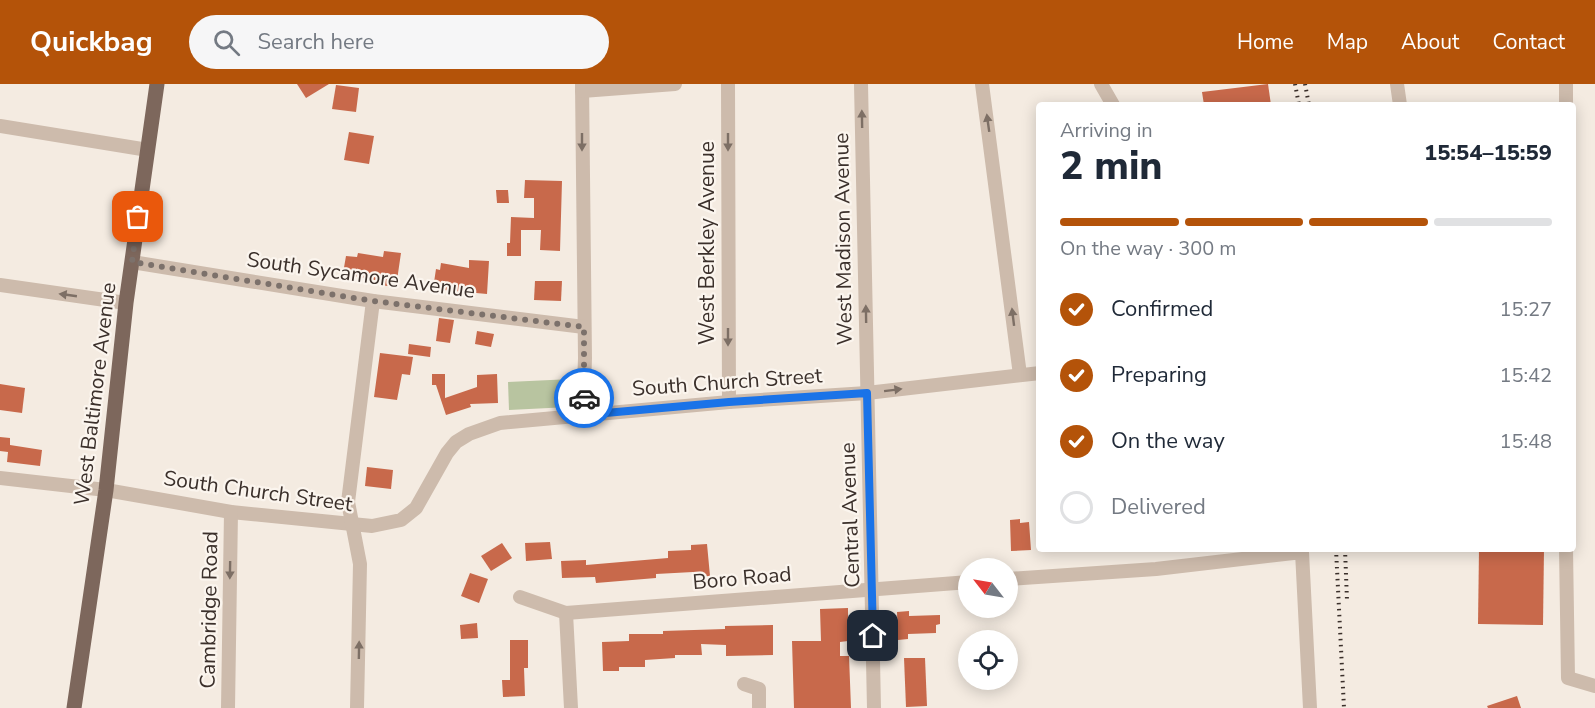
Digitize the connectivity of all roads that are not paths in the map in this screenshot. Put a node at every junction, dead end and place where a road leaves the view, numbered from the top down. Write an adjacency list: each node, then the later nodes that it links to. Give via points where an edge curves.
1 (158, 84): 14 (main road, West Baltimore Avenue)
2 (675, 84): 9 (street)
3 (728, 84): 23 (street, West Berkley Avenue, one-way to 23)
4 (861, 84): 22 (street, West Madison Avenue, one-way to 4)
5 (982, 84): 21 (street, one-way to 5)
6 (1101, 84): 10 (street)
7 (1397, 84): 11 (street)
8 (1566, 84): 12 (street)
9 (582, 87): 19 (street, one-way to 19)
10 (1111, 102)
11 (1400, 102)
12 (1566, 102)
13 (0, 126): 14 (street)
14 (148, 150): 15 (main road, West Baltimore Avenue)
15 (132, 262): 17 (street, South Sycamore Avenue); 18 (main road, West Baltimore Avenue)
16 (0, 285): 18 (street, one-way to 16)
17 (373, 301): 19 (street, South Sycamore Avenue); 28 (street, via 348,502)
18 (126, 303): 26 (main road, West Baltimore Avenue)
19 (584, 327): 24 (street)
20 (1036, 373): 21 (street, South Church Street)
21 (1020, 375): 22 (street, South Church Street, one-way to 21)
22 (867, 393): 23 (street, South Church Street); 32 (street, Central Avenue)
23 (729, 402): 24 (street, South Church Street)
24 (583, 415): 28 (street, South Church Street, via 500,423 469,434 447,453 416,508 392,523)
25 (0, 478): 26 (street, South Church Street)
26 (106, 490): 27 (street, South Church Street); 37 (main road, West Baltimore Avenue)
27 (231, 512): 28 (street, South Church Street); 38 (street, Cambridge Road, one-way to 38)
28 (353, 525): 39 (street, one-way to 28, via 360,564)
29 (1566, 552): 36 (street, via 1568,678)
30 (1018, 578): 43 (street, via 1302,552)
31 (958, 583): 32 (street, Boro Road)
32 (873, 588): 34 (street, Boro Road); 42 (street, Central Avenue)
33 (520, 597): 34 (street, Boro Road)
34 (566, 613): 40 (street)
35 (744, 684): 41 (street, via 759,689)
36 (1595, 686)
37 (74, 708)
38 (228, 708)
39 (357, 708)
40 (570, 708)
41 (759, 708)
42 (874, 708)
43 (1310, 708)

